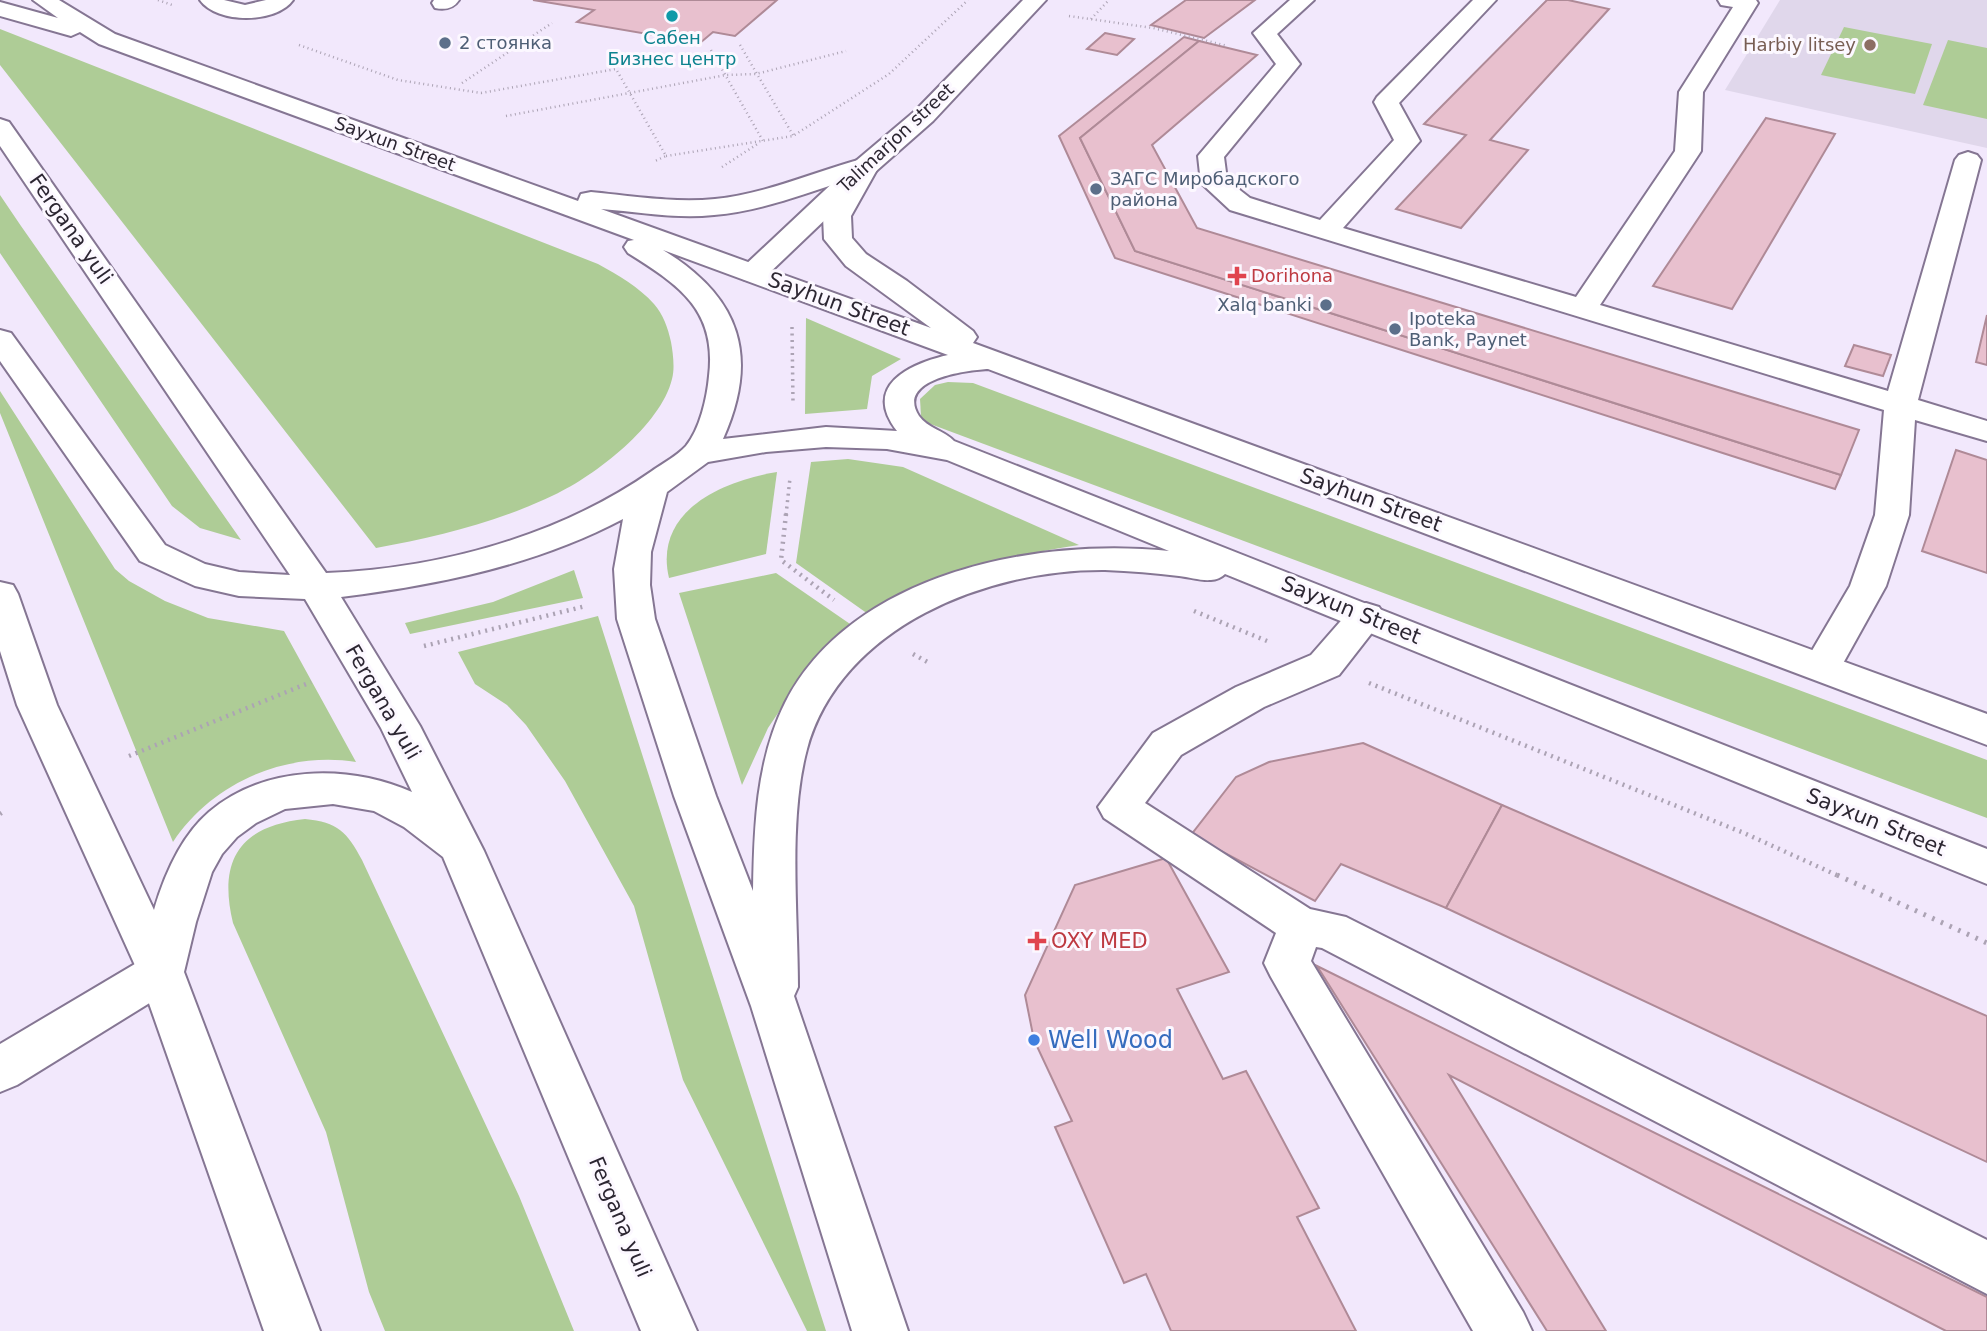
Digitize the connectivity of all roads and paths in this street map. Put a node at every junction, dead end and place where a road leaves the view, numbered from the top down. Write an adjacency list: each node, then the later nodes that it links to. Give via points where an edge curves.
1 (44, 0): 14 (main road, Sayxun Street)
2 (211, 0): 3 (main road, via 222,9 242,11 271,8)
3 (282, 0)
4 (968, 0): 25 (path, via 890,74)
5 (1110, 0): 11 (path)
6 (1303, 0): 13 (main road)
7 (1485, 0): 33 (main road, via 1386,102 1406,141)
8 (1741, 1): 35 (main road, via 1691,92 1688,150)
9 (1030, 5): 11 (path); 30 (main road, Talimarjon street, via 924,116)
10 (0, 9): 14 (main road)
11 (1091, 19): 13 (path, via 1233,47)
12 (552, 23): 21 (path)
13 (1264, 33): 33 (main road, via 1288,64 1211,156 1214,183 1240,204)
14 (107, 39): 32 (main road, Sayxun Street)
15 (299, 45): 22 (path, via 398,80 481,93 616,69)
16 (740, 46): 19 (path)
17 (711, 50): 20 (path)
18 (846, 51): 19 (path)
19 (756, 74): 20 (path); 25 (path)
20 (726, 75): 22 (path); 26 (path)
21 (462, 83)
22 (631, 93): 23 (path); 27 (path)
23 (506, 116)
24 (0, 127): 48 (main road, Fergana yuli)
25 (793, 136): 26 (path)
26 (763, 141): 27 (path); 31 (path)
27 (666, 156): 29 (path)
28 (1968, 160): 40 (main road)
29 (655, 162)
30 (866, 166): 32 (main road, via 714,207); 34 (main road, Talimarjon street); 39 (main road, via 837,216 838,239 856,261)
31 (719, 169)
32 (540, 196): 34 (main road, Sayxun Street); 37 (main road, via 638,247 682,276 718,315)
33 (1325, 231): 35 (main road)
34 (753, 273): 37 (main road); 39 (main road, Sayhun Street)
35 (1584, 307): 40 (main road)
36 (791, 321): 41 (path)
37 (725, 337): 44 (main road, via 727,360 721,395)
38 (0, 339): 48 (main road, via 155,556 230,582)
39 (992, 360): 43 (main road, via 949,364 925,372 909,384 900,400 906,424); 56 (main road, Sayhun Street)
40 (1900, 405): 42 (main road); 56 (main road, via 1889,524 1868,586)
41 (793, 407)
42 (1987, 431)
43 (956, 452): 44 (main road, Sayxun Street, via 883,437 845,435 771,440); 47 (main road, Sayxun Street)
44 (698, 454): 46 (main road)
45 (790, 469): 51 (path, via 781,560)
46 (651, 488): 48 (main road, via 587,523 475,562); 50 (main road, via 634,540)
47 (1281, 582): 53 (main road, Sayxun Street); 65 (main road, via 1210,568 1084,559 1002,573 944,590 871,627 819,684 787,748 777,850)
48 (316, 586): 60 (main road, Fergana yuli, via 400,726)
49 (0, 594): 64 (main road, via 37,705)
50 (630, 596): 54 (path); 65 (main road, via 695,796)
51 (844, 607)
52 (1193, 610): 55 (path)
53 (1366, 616): 55 (main road); 61 (main road, Sayxun Street)
54 (424, 646)
55 (1325, 665): 62 (main road, via 1251,697 1167,744 1119,807); 63 (path, via 1744,832)
56 (1822, 666): 58 (main road, Sayhun Street)
57 (311, 682): 59 (path)
58 (1987, 730)
59 (130, 756)
60 (462, 851): 64 (main road, via 422,818 378,796 330,789 273,797 226,822 208,840 183,891); 69 (main road, Fergana yuli)
61 (1987, 867)
62 (1301, 926): 67 (main road, via 1330,930); 71 (main road, via 1287,963)
63 (1987, 943)
64 (161, 972): 66 (main road); 68 (main road)
65 (774, 1006): 70 (main road)
66 (0, 1070)
67 (1987, 1268)
68 (292, 1331)
69 (669, 1331)
70 (880, 1331)
71 (1504, 1331)

